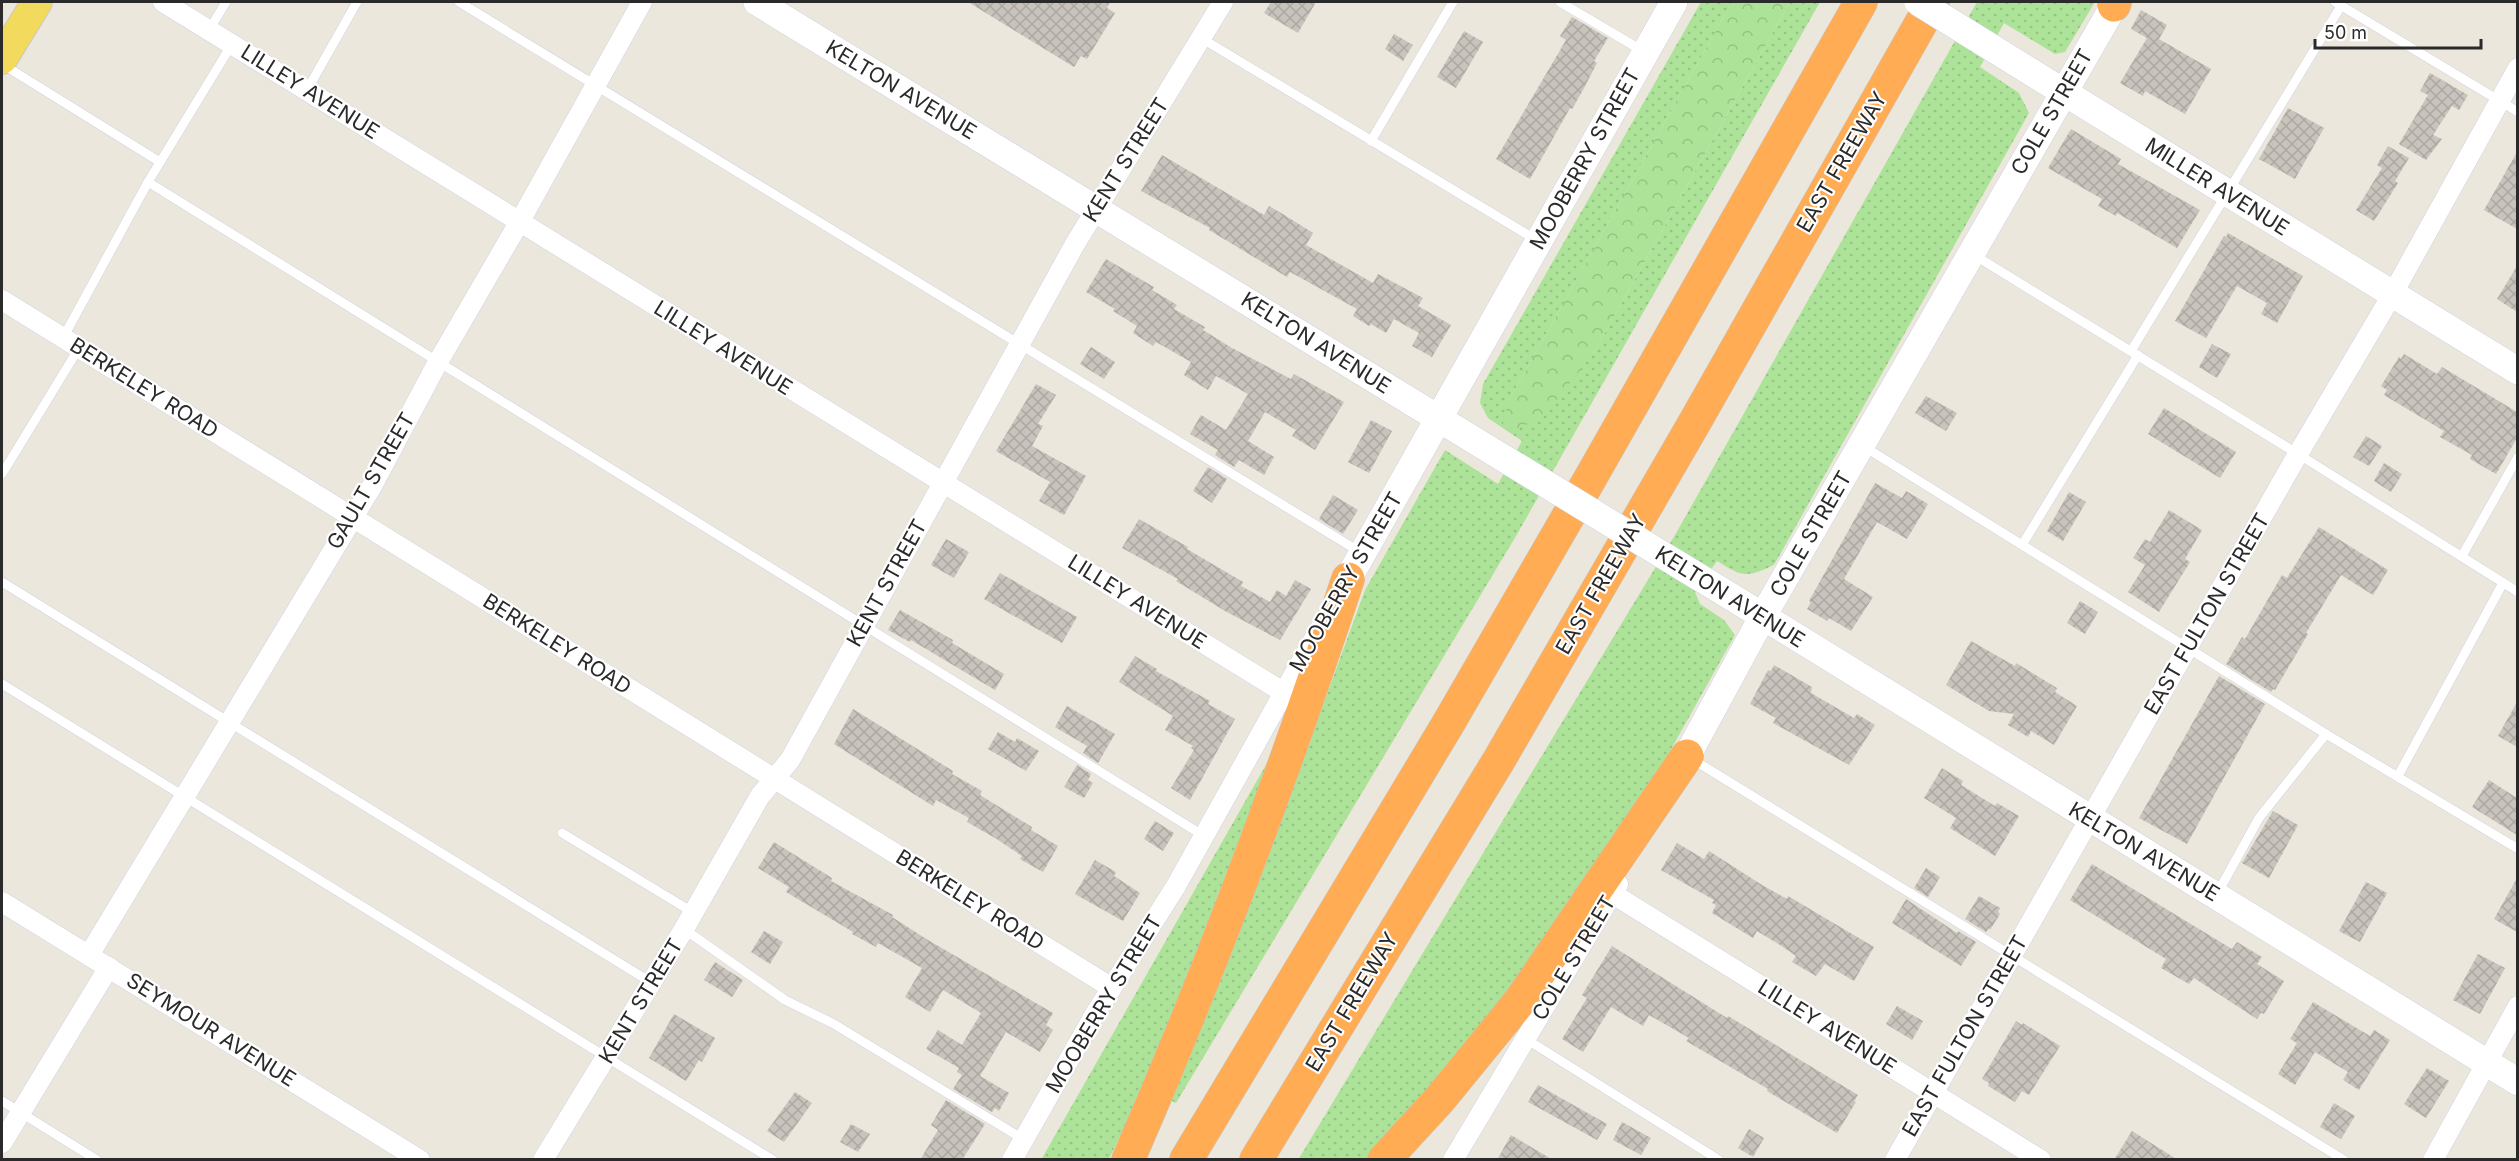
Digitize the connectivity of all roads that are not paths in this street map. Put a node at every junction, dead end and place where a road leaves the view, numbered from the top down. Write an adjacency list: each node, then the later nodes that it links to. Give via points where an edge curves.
1 (37, 2): 21 (main road)
2 (226, 2): 17 (lane)
3 (357, 2): 24 (lane)
4 (459, 2): 23 (lane)
5 (642, 2): 23 (street, GAULT STREET)
6 (757, 2): 32 (main road, KELTON AVENUE)
7 (1223, 2): 18 (street, KENT STREET)
8 (1453, 2): 28 (lane)
9 (1560, 2): 20 (lane)
10 (1674, 2): 20 (main road, MOOBERRY STREET)
11 (1861, 2): 96 (highway, via 1448,724)
12 (1918, 2): 25 (main road, MILLER AVENUE, bridge)
13 (1933, 2): 97 (highway, EAST FREEWAY, via 1511,740)
14 (168, 3): 17 (street, LILLEY AVENUE)
15 (2115, 3): 25 (main road, COLE STREET)
16 (2338, 4): 26 (lane); 31 (lane)
17 (209, 30): 19 (street, LILLEY AVENUE)
18 (1201, 38): 28 (lane); 32 (street, KENT STREET)
19 (232, 44): 24 (street, LILLEY AVENUE); 29 (lane)
20 (1645, 52): 34 (main road, MOOBERRY STREET)
21 (2, 62): 29 (lane)
22 (2517, 68): 26 (street, EAST FULTON STREET)
23 (595, 85): 33 (street, GAULT STREET); 39 (lane)
24 (307, 90): 33 (street, LILLEY AVENUE)
25 (2062, 92): 31 (main road, MILLER AVENUE); 35 (main road, COLE STREET)
26 (2499, 101): 27 (lane); 36 (street, EAST FULTON STREET)
27 (2517, 112)
28 (1371, 141): 34 (lane)
29 (160, 162): 30 (lane)
30 (148, 182): 38 (lane); 41 (lane)
31 (2227, 193): 36 (main road, MILLER AVENUE); 40 (lane)
32 (1095, 208): 39 (street, KENT STREET); 43 (main road, KELTON AVENUE)
33 (520, 221): 41 (street, GAULT STREET); 48 (street, LILLEY AVENUE)
34 (1539, 242): 43 (main road, MOOBERRY STREET)
35 (1971, 253): 40 (lane); 44 (main road, COLE STREET)
36 (2392, 295): 42 (main road, MILLER AVENUE); 45 (street, EAST FULTON STREET)
37 (2, 300): 38 (street, BERKELEY ROAD)
38 (71, 343): 47 (lane); 49 (street, BERKELEY ROAD)
39 (1020, 344): 48 (street, KENT STREET); 52 (lane)
40 (2134, 353): 45 (lane); 50 (lane)
41 (438, 362): 49 (street, GAULT STREET); 57 (lane)
42 (2517, 372)
43 (1440, 419): 52 (main road, MOOBERRY STREET); 56 (main road, KELTON AVENUE, bridge)
44 (1862, 446): 50 (lane); 56 (main road, COLE STREET)
45 (2298, 454): 51 (lane); 58 (street, EAST FULTON STREET)
46 (2517, 457): 51 (lane)
47 (2, 474)
48 (943, 482): 57 (street, KENT STREET); 60 (street, LILLEY AVENUE)
49 (352, 518): 61 (street, GAULT STREET); 65 (street, BERKELEY ROAD)
50 (2022, 545): 58 (lane)
51 (2462, 555): 54 (lane)
52 (1355, 566): 60 (street, MOOBERRY STREET); 95 (highway, via 1238,890)
53 (2, 582): 61 (lane)
54 (2503, 583): 55 (lane); 64 (lane)
55 (2517, 592)
56 (1763, 616): 63 (main road, COLE STREET); 67 (main road, KELTON AVENUE)
57 (864, 625): 65 (street, KENT STREET, via 790,760); 69 (lane)
58 (2187, 648): 62 (lane); 67 (street, EAST FULTON STREET)
59 (2, 684): 66 (lane)
60 (1283, 692): 69 (street, MOOBERRY STREET)
61 (229, 721): 66 (street, GAULT STREET); 78 (lane)
62 (2326, 734): 64 (lane); 72 (lane, via 2259,818)
63 (1687, 756): 71 (street, COLE STREET); 76 (lane); 98 (highway, via 1520,1001)
64 (2398, 776): 70 (lane)
65 (775, 778): 74 (street, KENT STREET, via 760,796); 79 (street, BERKELEY ROAD)
66 (184, 798): 75 (street, GAULT STREET); 82 (lane)
67 (2090, 819): 72 (main road, KELTON AVENUE); 76 (street, EAST FULTON STREET)
68 (562, 833): 74 (lane)
69 (1204, 836): 79 (street, MOOBERRY STREET)
70 (2517, 849)
71 (1613, 894): 81 (street, COLE STREET); 85 (street, LILLEY AVENUE)
72 (2216, 896): 83 (main road, KELTON AVENUE)
73 (2, 902): 75 (street, SEYMOUR AVENUE)
74 (689, 921): 78 (street, KENT STREET); 88 (lane, via 785,1000 834,1024)
75 (89, 955): 77 (street, SEYMOUR AVENUE)
76 (2010, 957): 85 (street, EAST FULTON STREET); 103 (lane)
77 (109, 967): 87 (street); 91 (street, SEYMOUR AVENUE)
78 (652, 983): 82 (street, KENT STREET)
79 (1112, 988): 88 (street, MOOBERRY STREET)
80 (2517, 1006): 83 (street)
81 (1526, 1039): 99 (street, COLE STREET); 100 (lane)
82 (606, 1057): 92 (street, KENT STREET); 93 (lane)
83 (2486, 1063): 84 (main road, KELTON AVENUE); 104 (street)
84 (2517, 1082)
85 (1933, 1092): 101 (street, EAST FULTON STREET); 102 (street, LILLEY AVENUE)
86 (2, 1101): 87 (lane)
87 (20, 1112): 89 (street); 90 (lane)
88 (1023, 1139): 94 (street, MOOBERRY STREET)
89 (2, 1143)
90 (97, 1160)
91 (420, 1160)
92 (543, 1160)
93 (773, 1160)
94 (1012, 1160)
95 (1128, 1160)
96 (1185, 1160)
97 (1256, 1160)
98 (1384, 1160)
99 (1453, 1160)
100 (1719, 1160)
101 (1895, 1160)
102 (2041, 1160)
103 (2344, 1160)
104 (2433, 1160)

